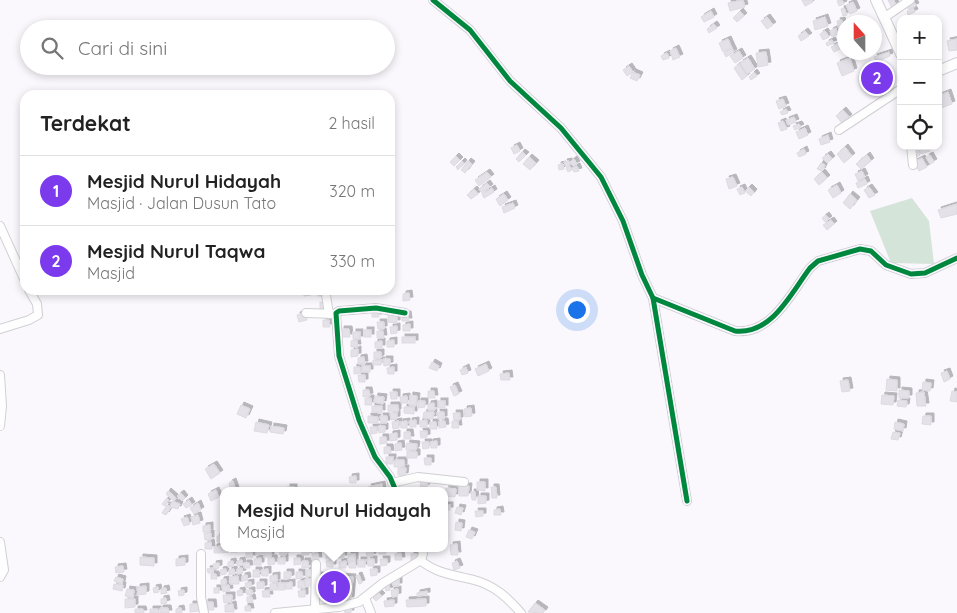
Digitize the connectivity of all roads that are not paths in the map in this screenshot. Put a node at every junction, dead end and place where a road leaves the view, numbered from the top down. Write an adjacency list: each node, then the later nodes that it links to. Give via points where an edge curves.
1 (433, 0): 17 (street, via 470,30 510,81 560,128 601,177 623,221)
2 (876, 0): 4 (street)
3 (910, 0): 4 (street)
4 (885, 17): 5 (street)
5 (897, 45)
6 (957, 64): 7 (street)
7 (942, 70)
8 (897, 92): 9 (street)
9 (839, 130)
10 (911, 150): 11 (street)
11 (913, 165)
12 (0, 226): 14 (street)
13 (957, 258): 17 (street, via 916,274 890,267 870,251 860,249 818,261 772,318 763,326 747,331 735,331)
14 (20, 270)
15 (32, 295): 21 (street, via 38,315)
16 (326, 295): 20 (street)
17 (653, 298): 26 (street)
18 (306, 313): 20 (street)
19 (405, 313): 20 (street, via 371,308)
20 (333, 314): 25 (street, via 347,383 375,457)
21 (0, 329)
22 (0, 375): 23 (street)
23 (0, 426)
24 (464, 482): 25 (street, via 418,477)
25 (394, 487)
26 (687, 502)
27 (0, 542): 32 (street, via 4,570)
28 (422, 552): 30 (street)
29 (201, 554): 35 (street)
30 (420, 560): 33 (street, via 383,582); 38 (street, via 430,568 474,580 499,591)
31 (316, 564): 34 (street)
32 (0, 577)
33 (365, 598): 34 (street, via 339,607); 37 (street)
34 (315, 609): 36 (street)
35 (204, 613)
36 (280, 613)
37 (371, 613)
38 (521, 613)

